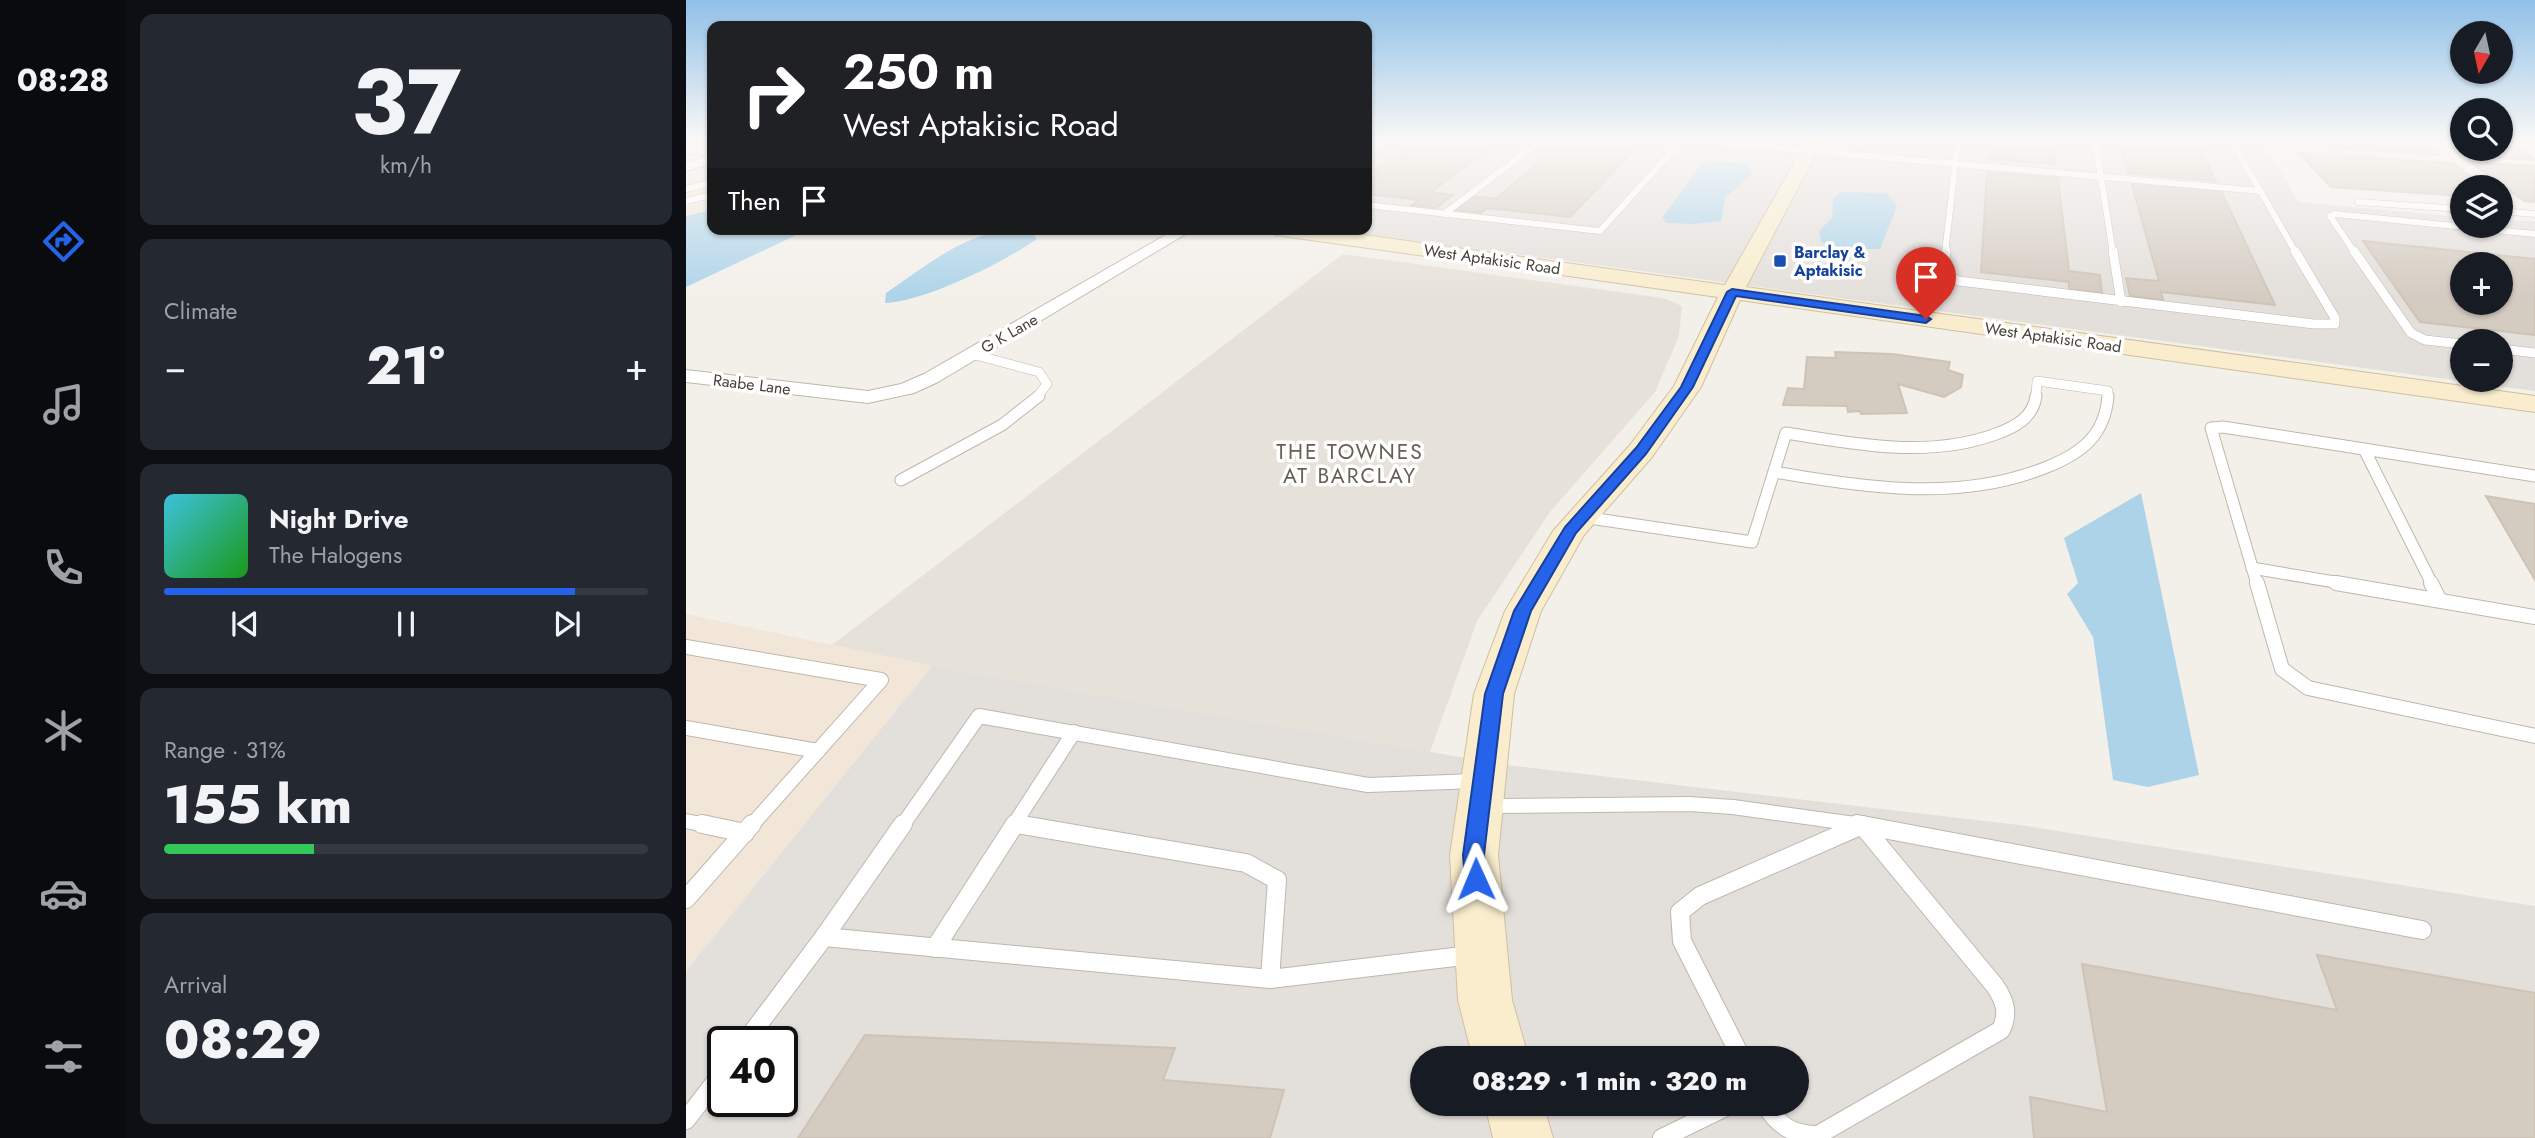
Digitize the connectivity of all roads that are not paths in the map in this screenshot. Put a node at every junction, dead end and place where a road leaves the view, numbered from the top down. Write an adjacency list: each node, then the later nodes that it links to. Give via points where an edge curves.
1 (1472, 193): 13 (lane)
2 (1635, 193): 13 (lane, via 1600,232)
3 (1786, 193): 18 (street)
4 (1952, 193): 19 (lane, via 1943,274 1988,286)
5 (2104, 193): 19 (lane)
6 (2261, 193): 19 (lane, via 2335,324)
7 (707, 196): 8 (lane)
8 (686, 201)
9 (2358, 202): 11 (lane)
10 (1372, 206): 13 (lane)
11 (2450, 207)
12 (2513, 212): 14 (lane)
13 (1444, 214)
14 (2535, 214)
15 (2535, 234): 20 (lane, via 2330,216 2411,333)
16 (1177, 235): 23 (street, G K Lane)
17 (1315, 235): 18 (street, West Aptakisic Road)
18 (1732, 292): 26 (street, West Aptakisic Road); 31 (street, via 1687,387 1641,451)
19 (2121, 302)
20 (2450, 343)
21 (2513, 350): 22 (lane)
22 (2535, 353)
23 (972, 354): 25 (street, G K Lane, via 931,379 889,394 868,397); 30 (lane, via 1039,372 1047,384 1012,418)
24 (686, 376): 25 (street, Raabe Lane)
25 (819, 391)
26 (2535, 404)
27 (2364, 449): 29 (lane); 32 (lane, via 2211,428); 33 (lane)
28 (1774, 472): 28 (lane, via 1786,433 1877,446 1940,448 1978,443 2026,421 2037,398 2037,381 2108,391 2108,416 2099,436 2075,455 2033,475 1985,488 1871,487); 31 (lane, via 1752,542)
29 (2535, 476)
30 (901, 480)
31 (1582, 517): 40 (street, via 1523,611 1494,694)
32 (2252, 568): 33 (lane); 38 (lane, via 2281,669 2308,688)
33 (2439, 599): 34 (lane)
34 (2535, 617)
35 (686, 647): 39 (lane, via 881,680)
36 (686, 728): 39 (lane)
37 (1074, 732): 40 (lane, via 1368,785); 42 (lane); 47 (lane, via 979,716)
38 (2535, 736)
39 (818, 751): 44 (lane)
40 (1481, 793): 43 (lane, via 1733,807); 49 (street, via 1474,855)
41 (686, 821): 44 (lane)
42 (1015, 824): 48 (lane); 50 (lane, via 1246,863 1277,880)
43 (1861, 825): 46 (lane); 53 (lane, via 1700,896 1680,912 1682,941); 57 (lane, via 1990,980 2004,1000 2007,1019 2001,1030 1818,1135 1801,1136 1784,1129)
44 (745, 833): 45 (lane)
45 (686, 899)
46 (2422, 930)
47 (824, 937): 48 (lane); 51 (lane)
48 (935, 948): 50 (lane)
49 (1481, 954): 50 (lane); 52 (street, via 1485,1000)
50 (1270, 979)
51 (757, 1026)
52 (1497, 1046)
53 (1735, 1046)
54 (707, 1093): 58 (lane)
55 (1517, 1116): 59 (street)
56 (1707, 1116): 60 (lane)
57 (1771, 1116)
58 (686, 1120)
59 (1523, 1138)
60 (1662, 1138)

